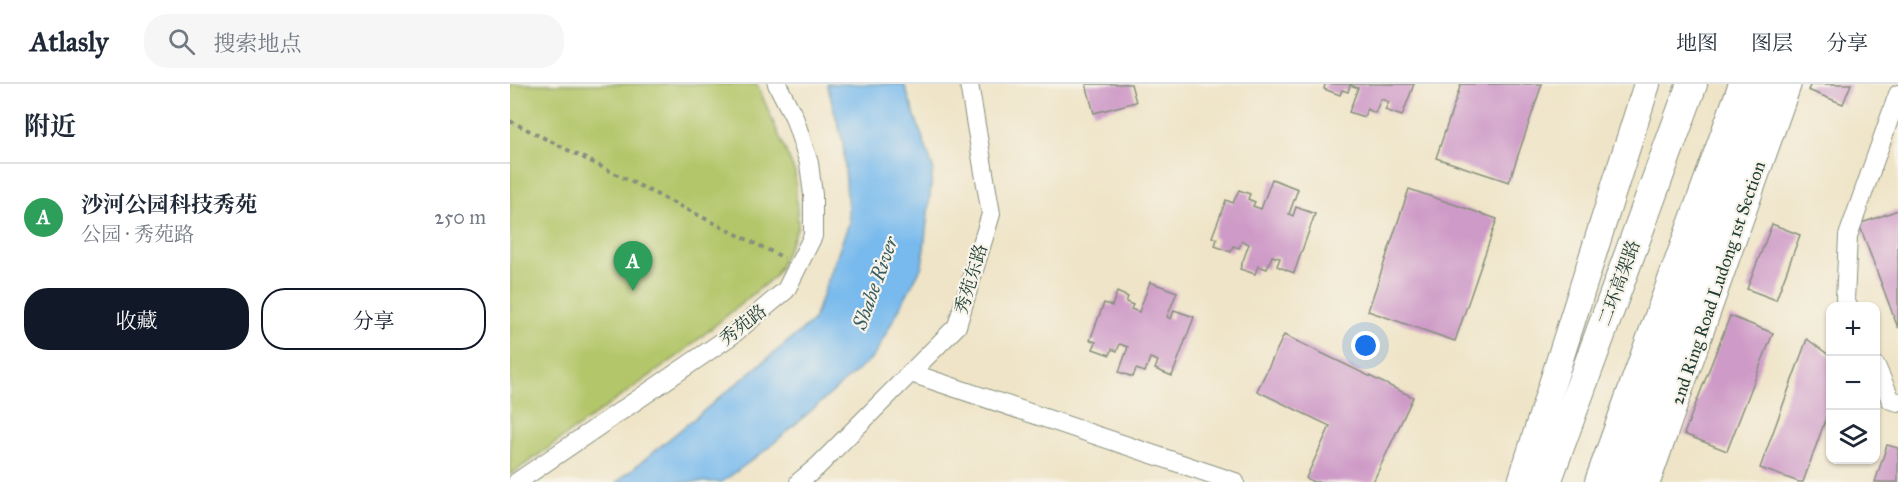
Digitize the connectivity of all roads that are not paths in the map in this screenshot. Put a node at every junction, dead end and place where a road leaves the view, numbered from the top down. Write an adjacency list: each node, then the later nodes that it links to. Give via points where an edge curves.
1 (777, 84): 13 (street, 秀苑路, via 794,117 809,163 813,195 813,237 786,290 732,335)
2 (969, 84): 10 (street, 秀苑东路, via 991,214 957,326)
3 (1647, 84): 16 (main road)
4 (1692, 84): 17 (highway, 二环高架路)
5 (1744, 84): 18 (highway)
6 (1770, 84): 19 (highway)
7 (1788, 84): 20 (main road, 2nd Ring Road Ludong 1st Section)
8 (1898, 94): 9 (street, via 1848,236)
9 (1846, 302)
10 (910, 373): 14 (street, 秀苑东路); 15 (street)
11 (1880, 377): 12 (street, via 1891,400)
12 (1898, 402)
13 (517, 482)
14 (799, 482)
15 (1235, 482)
16 (1521, 482)
17 (1546, 482)
18 (1600, 482)
19 (1629, 482)
20 (1647, 482)

